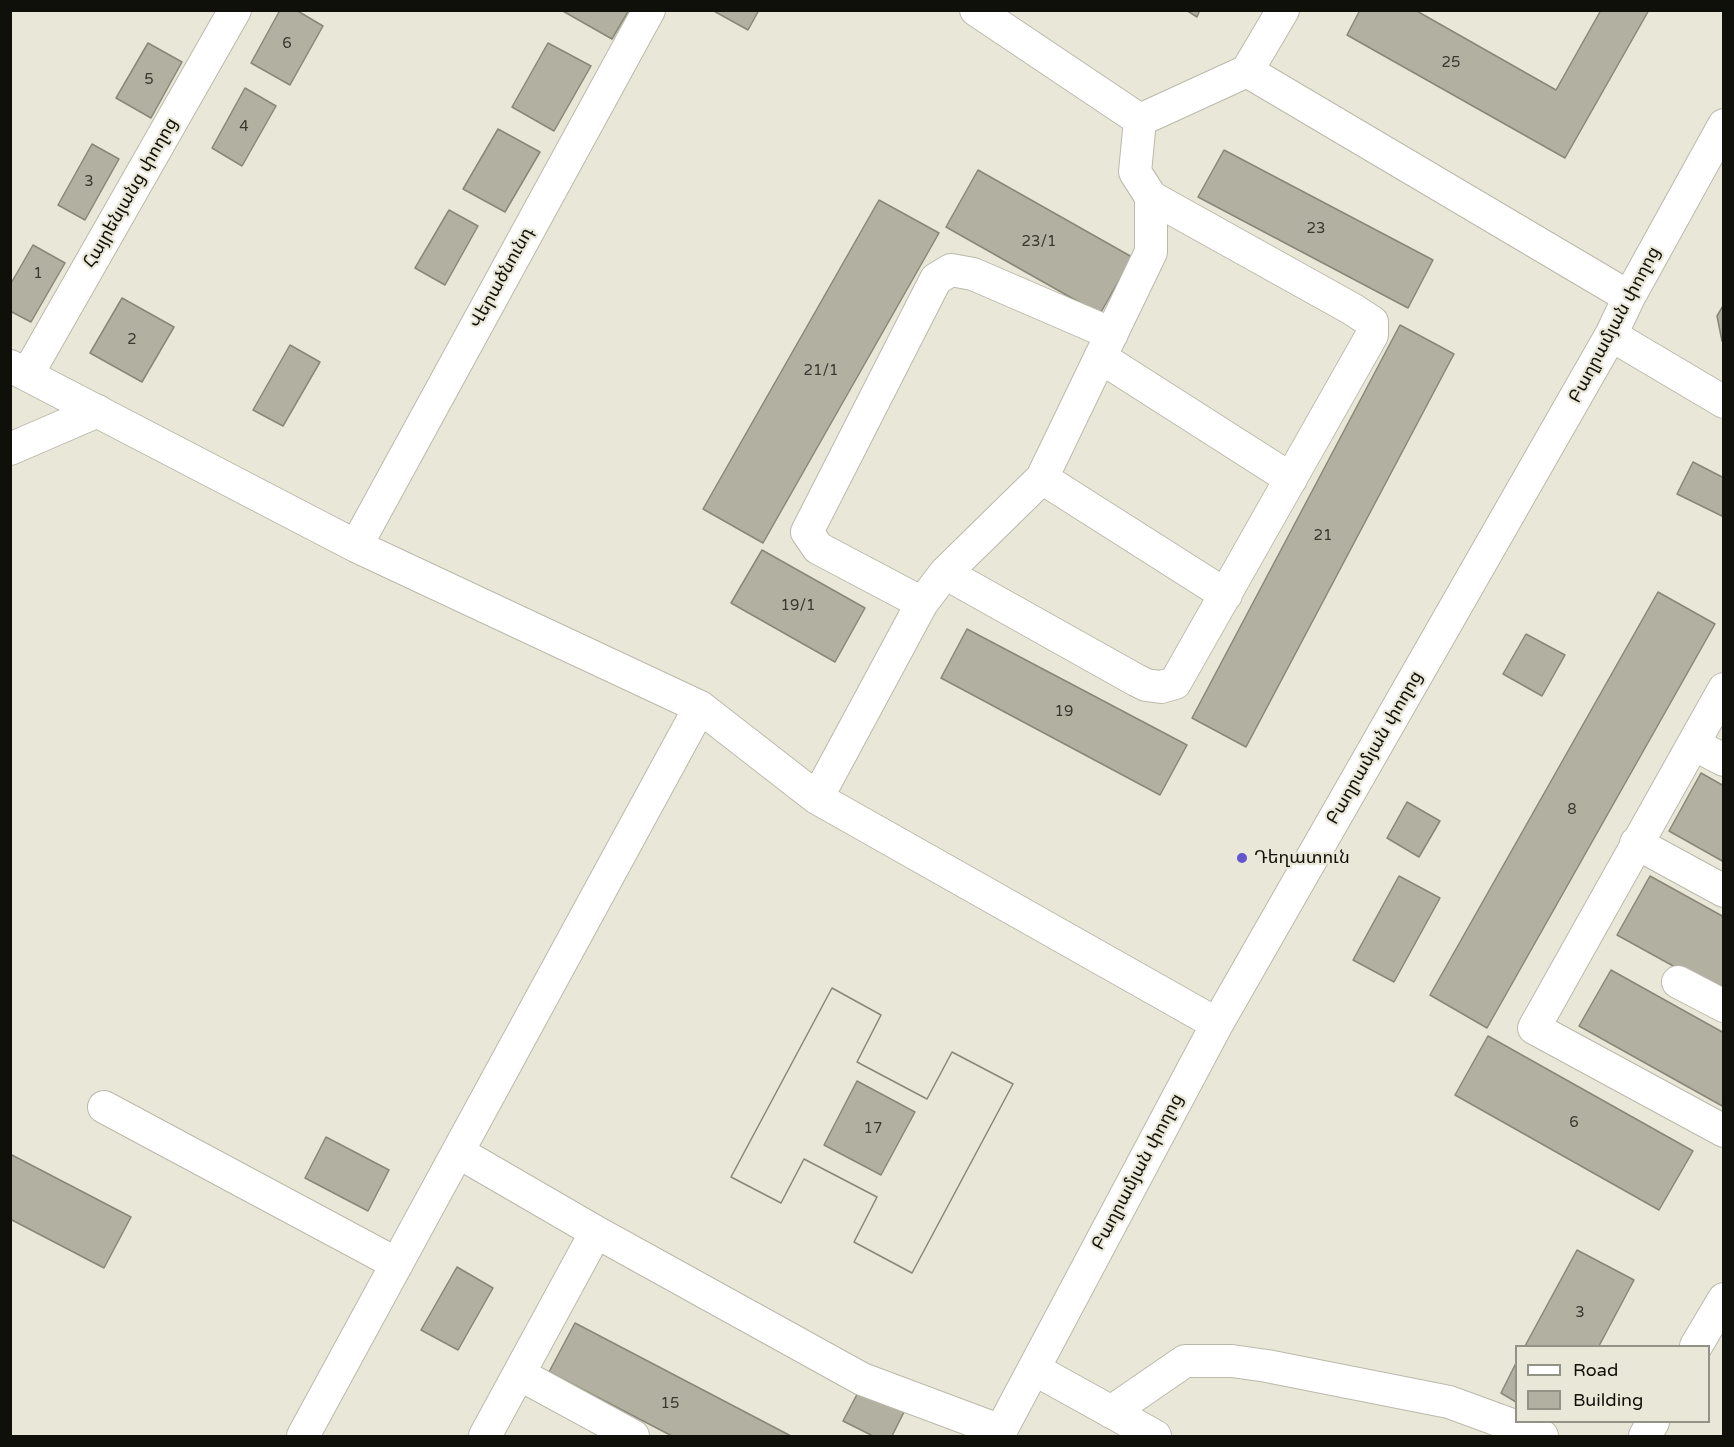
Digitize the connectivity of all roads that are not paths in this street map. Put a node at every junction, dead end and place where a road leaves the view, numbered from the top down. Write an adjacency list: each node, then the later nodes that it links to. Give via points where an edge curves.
1 (236, 10): 12 (street, Հայրենյանց փողոց)
2 (649, 10): 18 (street, Վերածնունդ)
3 (976, 10): 6 (street)
4 (1283, 10): 5 (street)
5 (1247, 71): 6 (street); 9 (street)
6 (1140, 120): 8 (street, via 1135,172)
7 (1724, 125): 9 (street, Բաղրամյան փողոց)
8 (1151, 197): 11 (street, via 1151,252); 17 (street, via 1372,322 1372,335)
9 (1629, 297): 10 (street, Բաղրամյան փողոց)
10 (1611, 335): 13 (street); 31 (street, Բաղրամյան փողոց)
11 (1106, 346): 16 (street); 17 (street); 21 (street, via 973,274 951,270 936,279 807,532 818,548)
12 (19, 370): 14 (street)
13 (1724, 402)
14 (98, 411): 15 (street); 18 (street)
15 (10, 449)
16 (1042, 478): 19 (street); 20 (street)
17 (1291, 479): 20 (street)
18 (356, 546): 23 (street)
19 (945, 573): 20 (street, via 1136,680 1161,687 1175,683); 21 (street)
20 (1226, 595)
21 (922, 603): 26 (street)
22 (1724, 690): 24 (street)
23 (700, 706): 26 (street); 34 (street)
24 (1693, 744): 25 (street); 27 (street)
25 (1724, 760)
26 (817, 798): 31 (street)
27 (1636, 843): 28 (street); 33 (street, via 1534,1028)
28 (1724, 891)
29 (1678, 982): 30 (street)
30 (1724, 1006)
31 (1217, 1024): 39 (street, Բաղրամյան փողոց)
32 (104, 1107): 36 (street)
33 (1724, 1131)
34 (458, 1152): 35 (street); 36 (street)
35 (596, 1232): 40 (street); 43 (street, via 862,1379)
36 (397, 1264): 44 (street)
37 (1724, 1299): 38 (street)
38 (1697, 1345)
39 (1034, 1369): 41 (street); 43 (street, Բաղրամյան փողոց)
40 (519, 1374): 45 (street); 46 (street)
41 (1111, 1412): 47 (street); 48 (street, via 1185,1361 1232,1361 1449,1402)
42 (1652, 1423): 49 (street)
43 (1000, 1434)
44 (303, 1437)
45 (485, 1437)
46 (633, 1437)
47 (1155, 1437)
48 (1542, 1437)
49 (1645, 1437)

